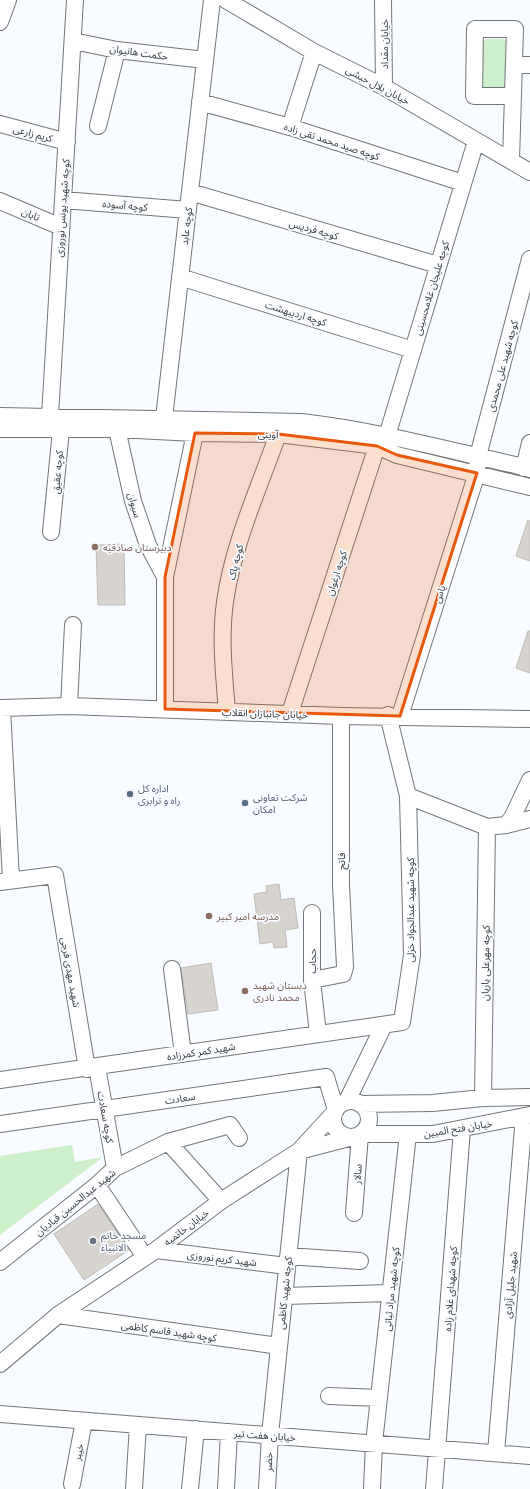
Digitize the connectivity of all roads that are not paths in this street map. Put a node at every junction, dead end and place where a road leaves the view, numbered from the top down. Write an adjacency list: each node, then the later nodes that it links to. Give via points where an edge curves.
1 (8, 0): 6 (street)
2 (75, 0): 7 (street, کوچه شهید یونس نوروزی)
3 (212, 0): 10 (street, کوچه عابد)
4 (226, 0): 9 (street, خیابان بلال حبشی)
5 (384, 0): 12 (street, خیابان مقداد)
6 (0, 22)
7 (73, 41): 8 (street, حکمت هانیوان); 19 (street, کوچه شهید یونس نوروزی)
8 (117, 50): 10 (street, حکمت هانیوان); 16 (street)
9 (314, 52): 12 (street, خیابان بلال حبشی); 17 (street)
10 (205, 60): 14 (street, کوچه عابد)
11 (522, 65): 13 (street); 13 (street, via 515,29 475,29 474,96)
12 (384, 87): 18 (street, خیابان بلال حبشی)
13 (513, 96): 20 (street)
14 (200, 102): 17 (street, کوچه صید محمد تقی زاده); 23 (street, کوچه عابد)
15 (0, 124): 19 (street, کریم زارعی)
16 (98, 126)
17 (290, 127): 22 (street, کوچه صید محمد تقی زاده)
18 (476, 141): 20 (street, خیابان بلال حبشی); 22 (street, کوچه علیجان غلامحسینی)
19 (67, 142): 24 (street, کوچه شهید یونس نوروزی)
20 (510, 160): 21 (street, خیابان بلال حبشی)
21 (530, 172)
22 (463, 182): 29 (street, کوچه علیجان غلامحسینی)
23 (190, 192): 26 (street, کوچه عابد); 29 (street, کوچه فردیس)
24 (63, 200): 26 (street, کوچه آسوده); 27 (street, کوچه شهید یونس نوروزی)
25 (0, 201): 27 (street, تابان)
26 (188, 210): 30 (street, کوچه عابد)
27 (61, 227): 33 (street, کوچه شهید یونس نوروزی)
28 (530, 259): 42 (street, کوچه شهید علی محمدی)
29 (438, 265): 31 (street, کوچه علیجان غلامحسینی)
30 (180, 277): 31 (street, کوچه اردیبهشت); 34 (street, کوچه عابد)
31 (412, 350): 40 (street, کوچه علیجان غلامحسینی)
32 (0, 416): 33 (street, آوینی)
33 (50, 416): 34 (street, آوینی); 38 (street)
34 (164, 418): 35 (street, آوینی); 39 (street)
35 (282, 428): 39 (street, آوینی); 40 (street, آوینی); 52 (street, کوچه پاک, via 237,547 225,602 222,658)
36 (0, 429): 38 (street, آوینی)
37 (117, 429): 38 (street, آوینی); 39 (street, آوینی); 47 (street, سیوان, via 133,501 148,545)
38 (61, 430): 46 (street, کوچه عقیق)
39 (195, 434): 47 (street)
40 (382, 441): 42 (street, آوینی); 44 (street, آوینی, via 397,455); 53 (street, کوچه ارغوان)
41 (530, 443): 43 (street)
42 (478, 456): 43 (street, آوینی); 44 (street, کوچه شهید علی محمدی)
43 (527, 469)
44 (477, 473): 45 (street, آوینی); 55 (street, یاس)
45 (530, 487)
46 (51, 532)
47 (165, 577): 51 (street)
48 (73, 625): 49 (street)
49 (69, 706): 50 (street, خیابان جانبازان انقلاب); 51 (street, خیابان جانبازان انقلاب)
50 (1, 708): 62 (street)
51 (165, 709): 52 (street, خیابان جانبازان انقلاب)
52 (227, 711): 53 (street, خیابان جانبازان انقلاب)
53 (290, 713): 54 (street, خیابان جانبازان انقلاب)
54 (341, 716): 55 (street, خیابان جانبازان انقلاب); 65 (street, فاتح, via 341,884 345,967 343,974)
55 (394, 716): 56 (street, خیابان جانبازان انقلاب); 58 (street, کوچه شهید عبدالجواد خزلی)
56 (530, 719)
57 (530, 780): 60 (street)
58 (408, 796): 61 (street); 66 (street, کوچه شهید عبدالجواد خزلی, via 412,955)
59 (530, 819): 60 (street)
60 (506, 825): 61 (street)
61 (487, 828): 73 (street, کوچه مهرعلی یاریان)
62 (6, 881): 70 (street, شهید مهدی فرجی, via 55,875)
63 (312, 912): 65 (street, حجاب)
64 (172, 968): 69 (street)
65 (312, 980): 68 (street, حجاب)
66 (402, 1022): 67 (street, شهید کمر کمرزاده)
67 (384, 1025): 68 (street, شهید کمر کمرزاده); 74 (street)
68 (318, 1034): 69 (street, شهید کمر کمرزاده)
69 (183, 1054): 70 (street, شهید کمر کمرزاده)
70 (92, 1068): 71 (street, شهید کمر کمرزاده); 75 (street, کوچه سعادت)
71 (0, 1080)
72 (530, 1097): 73 (street)
73 (483, 1098): 74 (street)
74 (344, 1107): 75 (street, سعادت, via 326,1077); 80 (street, via 368,1115 366,1129); 80 (street, via 333,1123 341,1134); 83 (street, خیابان خاتمیه)
75 (104, 1110): 77 (street, سعادت); 84 (street, کوچه سعادت)
76 (527, 1115): 78 (street, خیابان فتح المبین); 107 (street, شهید جلیل آزادی)
77 (0, 1124)
78 (462, 1129): 79 (street, خیابان فتح المبین, via 433,1134); 106 (street, کوچه شهدای غلام زاده)
79 (408, 1134): 80 (street, خیابان فتح المبین); 92 (street, کوچه شهید مراد ثباتی)
80 (358, 1135): 83 (street, خیابان خاتمیه); 87 (street, سالار)
81 (239, 1138): 82 (street, شهید عبدالحسین قبادیان, via 230,1125)
82 (168, 1142): 84 (street, شهید عبدالحسین قبادیان); 86 (street)
83 (299, 1151): 86 (street, خیابان خاتمیه); 89 (street, کوچه شهید کاظمی)
84 (115, 1168): 85 (street, شهید عبدالحسین قبادیان)
85 (97, 1185): 88 (street); 91 (street, شهید عبدالحسین قبادیان)
86 (221, 1201): 88 (street, خیابان خاتمیه)
87 (354, 1213)
88 (150, 1253): 89 (street, شهید کریم نوروزی); 94 (street, خیابان خاتمیه)
89 (288, 1261): 90 (street, شهید کریم نوروزی); 93 (street, کوچه شهید کاظمی)
90 (360, 1261)
91 (0, 1262)
92 (390, 1293): 93 (street); 98 (street, کوچه شهید مراد ثباتی)
93 (284, 1296): 95 (street, کوچه شهید کاظمی)
94 (58, 1315): 95 (street, کوچه شهید قاسم کاظمی); 96 (street, خیابان خاتمیه)
95 (279, 1346): 104 (street, کوچه شهید کاظمی)
96 (0, 1364)
97 (328, 1396): 98 (street)
98 (379, 1398): 105 (street, کوچه شهید مراد ثباتی)
99 (0, 1414): 100 (street, خیابان هفت تیر)
100 (84, 1421): 101 (street, خیابان هفت تیر); 109 (street, خیبر)
101 (138, 1425): 102 (street, خیابان هفت تیر); 110 (street)
102 (196, 1429): 103 (street, خیابان هفت تیر); 111 (street)
103 (229, 1432): 104 (street, خیابان هفت تیر); 112 (street)
104 (270, 1435): 105 (street, خیابان هفت تیر); 113 (street, خضر)
105 (374, 1444): 106 (street, خیابان هفت تیر); 114 (street, کوچه شهید مراد ثباتی)
106 (438, 1448): 107 (street, خیابان هفت تیر); 115 (street, کوچه شهدای غلام زاده)
107 (496, 1453): 108 (street, خیابان هفت تیر)
108 (530, 1456)
109 (72, 1484)
110 (134, 1489)
111 (190, 1489)
112 (226, 1489)
113 (267, 1489)
114 (372, 1489)
115 (434, 1489)

